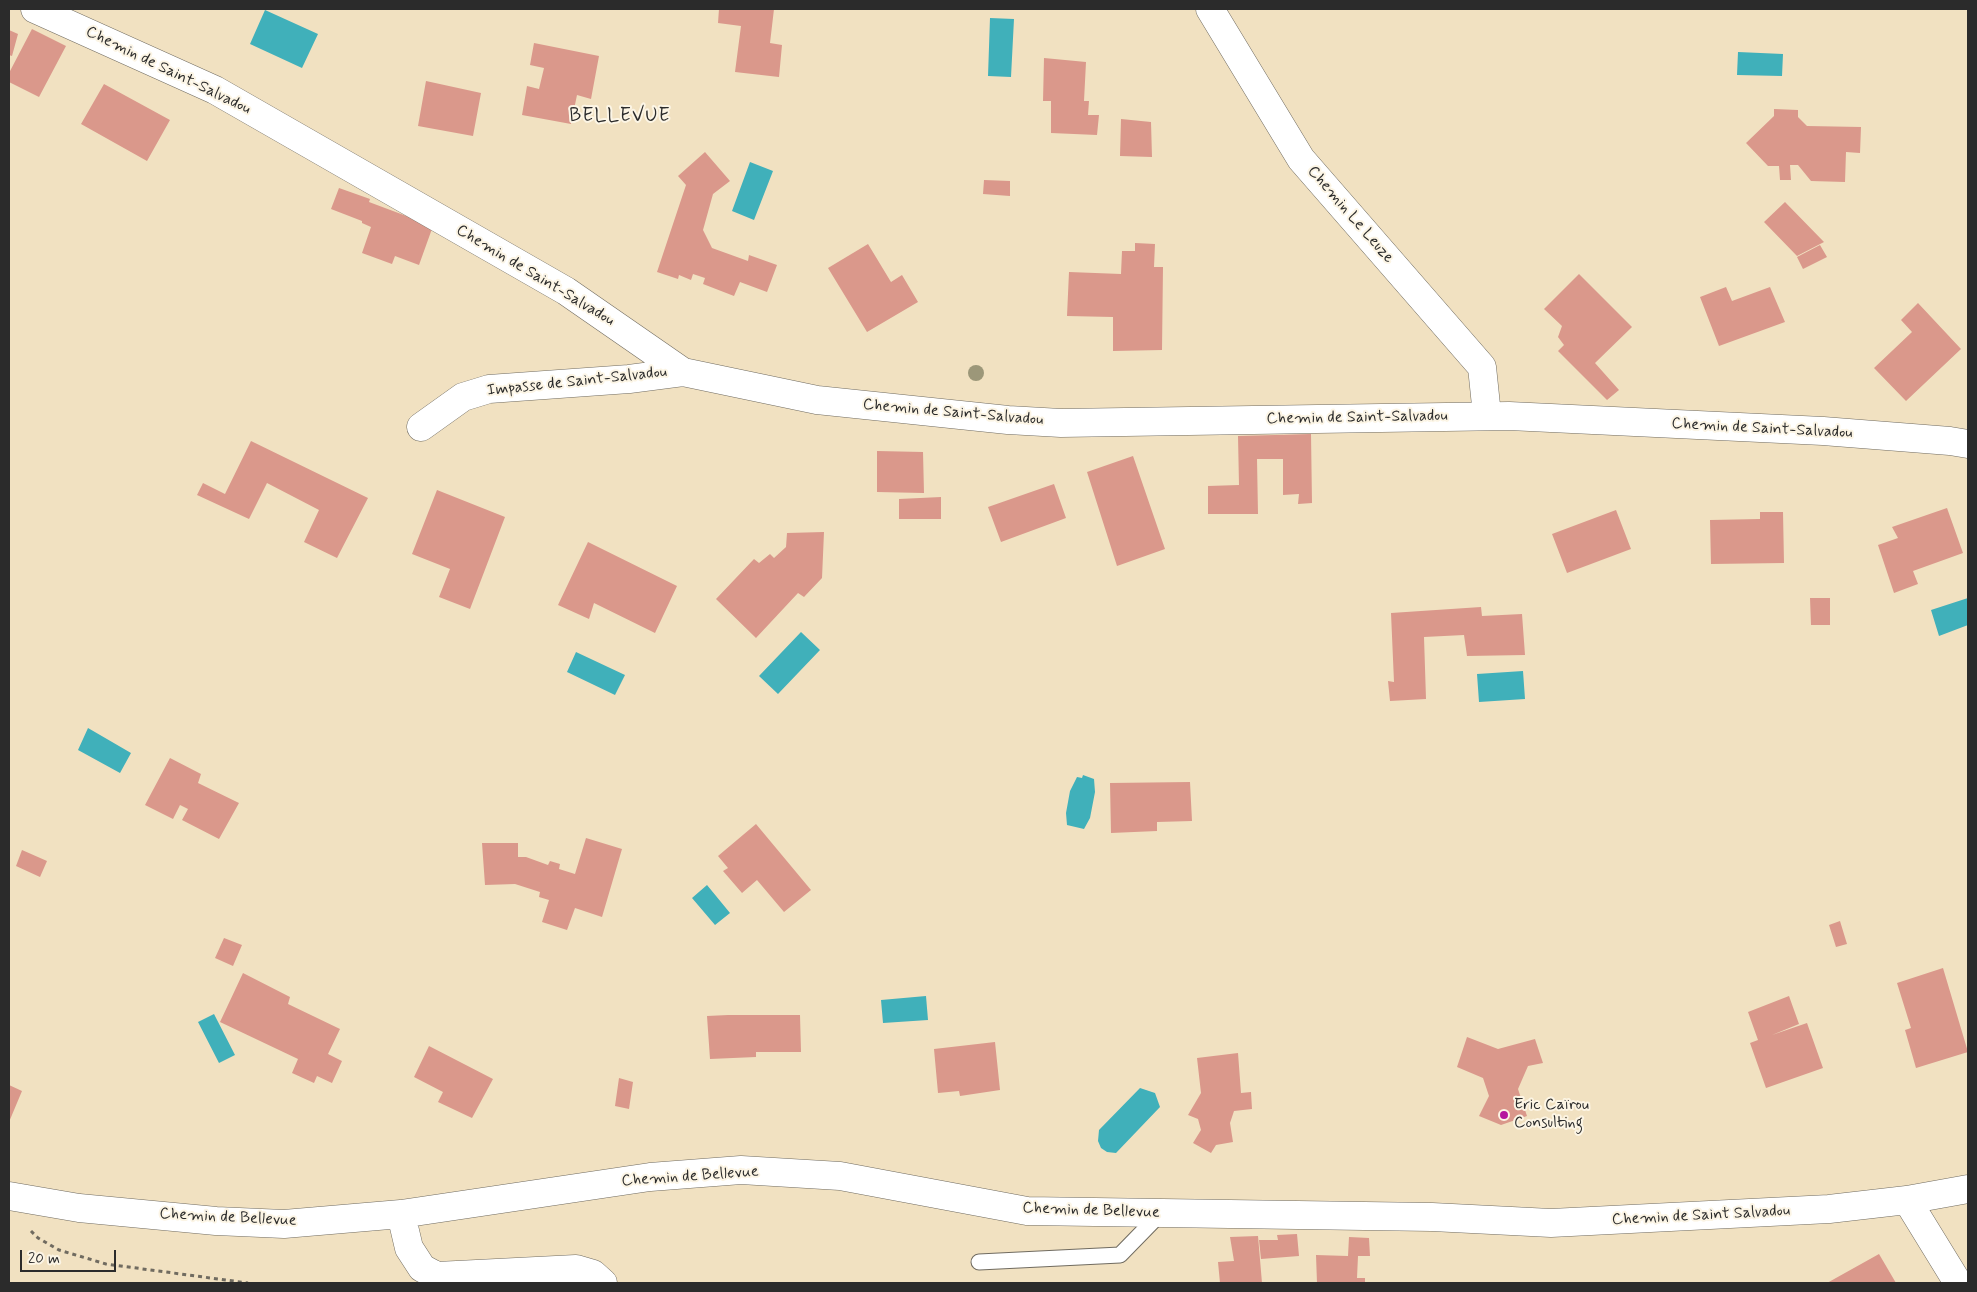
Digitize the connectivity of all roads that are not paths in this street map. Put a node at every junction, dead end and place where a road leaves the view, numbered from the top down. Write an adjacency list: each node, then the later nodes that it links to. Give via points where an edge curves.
1 (35, 9): 3 (street, Chemin de Saint-Salvadou, via 215,90 566,291)
2 (1210, 9): 4 (street, Chemin Le Leuze, via 1301,159 1482,367)
3 (683, 372): 4 (street, Chemin de Saint-Salvadou, via 818,400 1061,423); 5 (street, Impasse de Saint-Salvadou, via 629,380 489,389 463,397)
4 (1487, 416): 6 (street, Chemin de Saint-Salvadou, via 1824,431)
5 (421, 427)
6 (1968, 444)
7 (1968, 1189): 9 (street, Chemin de Saint Salvadou)
8 (12, 1197): 10 (street, Chemin de Bellevue, via 88,1209 284,1224)
9 (1906, 1200): 12 (street, Chemin de Saint Salvadou, via 1829,1209 1551,1223); 15 (street)
10 (401, 1214): 11 (street, Chemin de Bellevue, via 650,1178 741,1170 840,1176 1027,1211); 14 (street, via 409,1248 422,1268 437,1276 576,1269 593,1274)
11 (1160, 1214): 12 (street, Chemin de Bellevue); 13 (lane, via 1120,1255)
12 (1432, 1216)
13 (979, 1262)
14 (603, 1283)
15 (1958, 1283)

